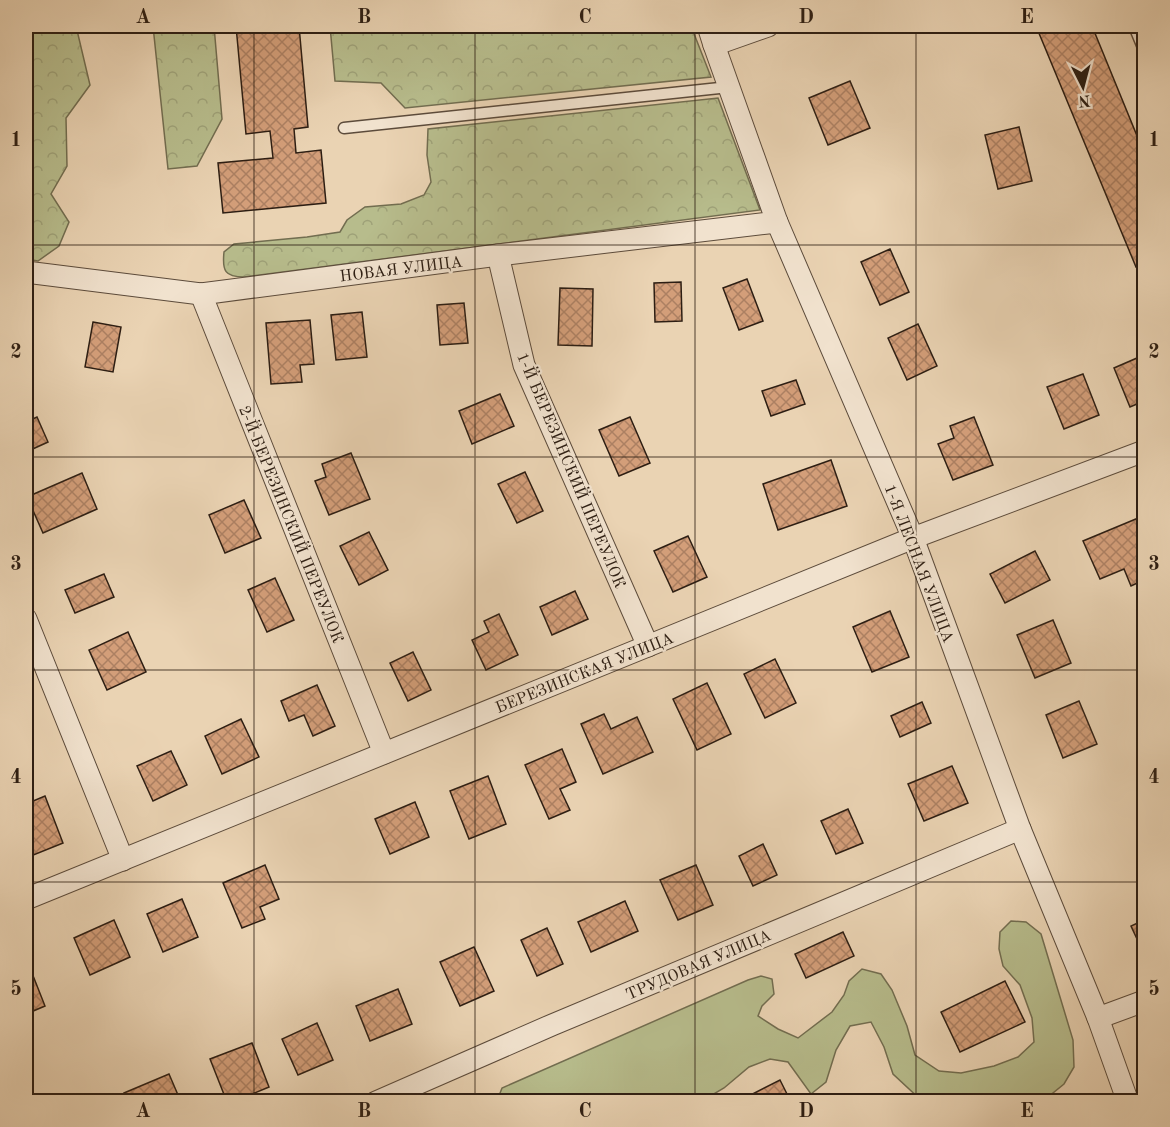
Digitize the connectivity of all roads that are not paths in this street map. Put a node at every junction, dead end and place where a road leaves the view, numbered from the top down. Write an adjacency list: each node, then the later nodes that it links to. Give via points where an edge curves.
1 (768, 26): 3 (street)
2 (1134, 26): 4 (lane)
3 (711, 35): 5 (street, 1-Я ЛЕСНАЯ УЛИЦА)
4 (1144, 50)
5 (729, 87): 6 (lane); 7 (street, 1-Я ЛЕСНАЯ УЛИЦА)
6 (344, 128)
7 (777, 222): 8 (street, НОВАЯ УЛИЦА); 12 (street, 1-Я ЛЕСНАЯ УЛИЦА)
8 (498, 255): 10 (street, НОВАЯ УЛИЦА); 14 (street, 1-Й БЕРЕЗИНСКИЙ ПЕРЕУЛОК, via 524,364)
9 (26, 272): 10 (street, НОВАЯ УЛИЦА)
10 (201, 294): 15 (street, 2-Й БЕРЕЗИНСКИЙ ПЕРЕУЛОК)
11 (1144, 451): 12 (street, БЕРЕЗИНСКАЯ УЛИЦА)
12 (913, 538): 14 (street, БЕРЕЗИНСКАЯ УЛИЦА); 16 (street, 1-Я ЛЕСНАЯ УЛИЦА)
13 (26, 619): 17 (street)
14 (648, 646): 15 (street, БЕРЕЗИНСКАЯ УЛИЦА)
15 (384, 753): 17 (street, БЕРЕЗИНСКАЯ УЛИЦА)
16 (1020, 829): 20 (street, 1-Я ЛЕСНАЯ УЛИЦА); 21 (street, ТРУДОВАЯ УЛИЦА)
17 (123, 860): 18 (street, БЕРЕЗИНСКАЯ УЛИЦА)
18 (26, 899)
19 (1144, 1001): 20 (street)
20 (1098, 1018): 22 (street, 1-Я ЛЕСНАЯ УЛИЦА)
21 (376, 1101)
22 (1128, 1101)

